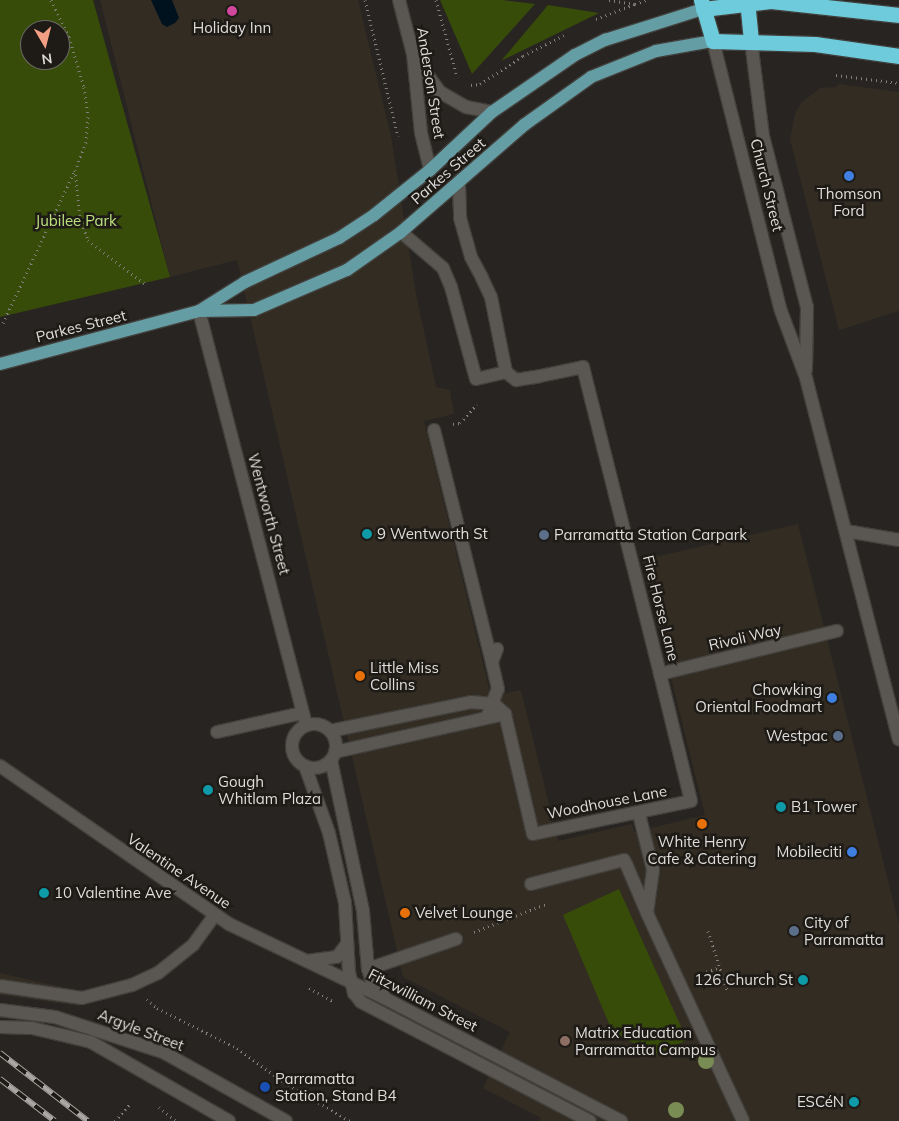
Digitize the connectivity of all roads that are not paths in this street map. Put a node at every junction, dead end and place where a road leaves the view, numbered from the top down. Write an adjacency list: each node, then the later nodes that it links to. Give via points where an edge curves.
1 (400, 0): 7 (street, Anderson Street)
2 (747, 2): 3 (highway); 4 (highway, via 796,2); 6 (highway, Church Street)
3 (702, 4): 5 (highway, Church Street); 9 (main road, Parkes Street, via 605,40 532,82)
4 (899, 15)
5 (713, 41): 6 (highway); 11 (main road, Parkes Street, via 656,51 591,76 524,125); 16 (street, Church Street, via 782,311)
6 (751, 41): 8 (highway, via 814,44); 16 (street, Church Street, via 763,136 807,307)
7 (413, 54): 9 (street, via 440,92 466,107); 10 (street, Anderson Street, via 421,132)
8 (899, 56)
9 (492, 112): 10 (main road, Parkes Street)
10 (430, 170): 13 (main road, Parkes Street, via 339,238 245,282)
11 (459, 184): 12 (main road, Parkes Street); 15 (street, via 460,218 471,257 491,297)
12 (401, 232): 13 (main road, Parkes Street, via 347,270 254,310); 15 (street, via 443,268 476,379)
13 (199, 311): 14 (main road, Parkes Street); 25 (street, Wentworth Street)
14 (0, 364)
15 (506, 372): 23 (street, Fire Horse Lane, via 516,380 583,366)
16 (806, 378): 18 (street, Church Street)
17 (434, 430): 22 (street)
18 (846, 531): 19 (street); 31 (street, Church Street)
19 (899, 540)
20 (838, 632): 23 (street, Rivoli Way)
21 (498, 650): 22 (street)
22 (492, 662): 24 (street, via 498,689)
23 (660, 674): 37 (street, Fire Horse Lane)
24 (494, 704): 26 (street); 27 (street); 29 (street, via 470,702)
25 (303, 713): 28 (street, Wentworth Street); 30 (street)
26 (504, 714): 27 (street); 33 (street, Woodhouse Lane)
27 (487, 717): 32 (street)
28 (306, 726): 29 (street, via 319,725); 35 (street, via 296,733 292,745 295,757)
29 (330, 731): 32 (street, via 336,741)
30 (217, 732)
31 (899, 739)
32 (333, 756): 35 (street, via 317,768); 45 (street, via 363,911)
33 (515, 758): 36 (street); 38 (street, Woodhouse Lane, via 533,834 596,819)
34 (0, 766): 41 (street, Valentine Avenue)
35 (305, 766): 43 (street, via 329,832 346,915)
36 (529, 780)
37 (691, 802): 38 (street, Woodhouse Lane)
38 (639, 814): 40 (street, via 653,870)
39 (531, 884): 40 (street, via 624,860)
40 (647, 913): 55 (street)
41 (216, 915): 44 (street, Valentine Avenue); 47 (street, via 193,945 158,973 132,985 82,998)
42 (456, 939): 45 (street)
43 (346, 946): 44 (street, via 337,957 328,960); 46 (street)
44 (300, 960): 46 (street, Valentine Avenue)
45 (368, 969): 48 (street, via 372,981)
46 (352, 982): 48 (street, Fitzwilliam Street); 53 (street, Fitzwilliam Street, via 361,1002)
47 (0, 986)
48 (386, 999): 54 (street, Fitzwilliam Street)
49 (0, 1010): 52 (street, Argyle Street, via 55,1017 162,1052)
50 (0, 1027): 51 (street, Argyle Street, via 32,1028 91,1042)
51 (229, 1121)
52 (286, 1121)
53 (590, 1121)
54 (621, 1121)
55 (743, 1121)

